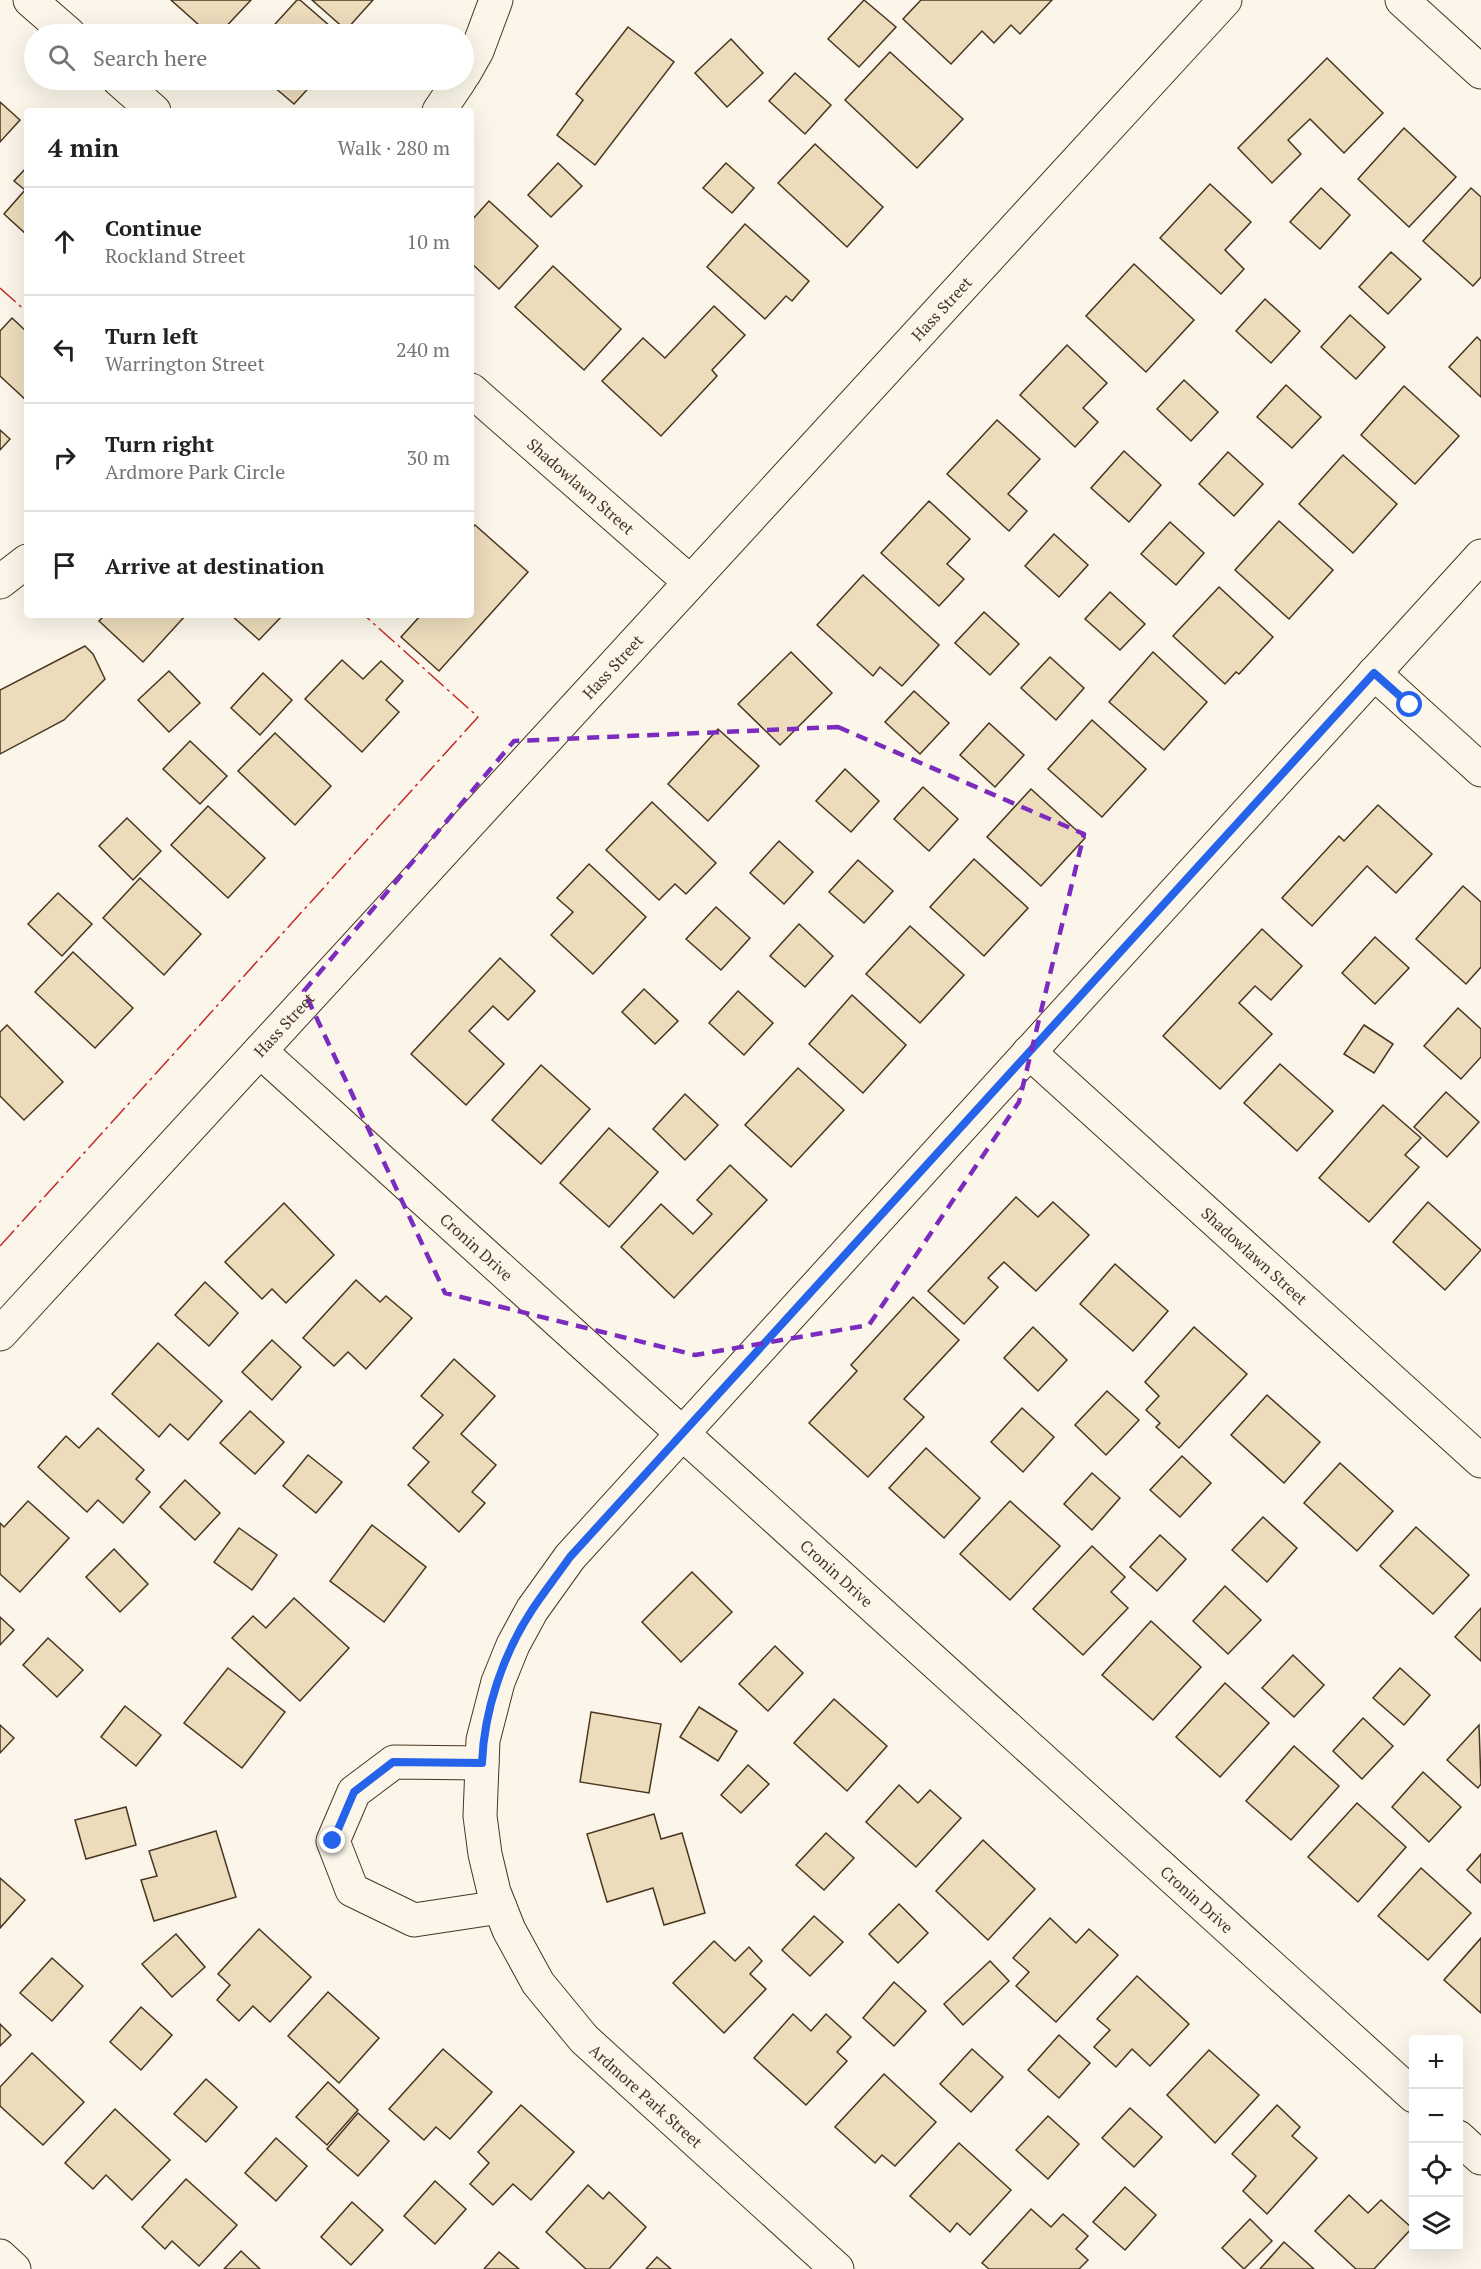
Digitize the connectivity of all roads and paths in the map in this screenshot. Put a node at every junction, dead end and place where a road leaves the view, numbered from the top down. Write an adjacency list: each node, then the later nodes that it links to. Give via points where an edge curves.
1 (30, 0): 5 (street)
2 (496, 0): 6 (street)
3 (1225, 0): 16 (street, Hass Street)
4 (1402, 0): 7 (street)
5 (58, 24)
6 (474, 56)
7 (1481, 72)
8 (130, 90): 10 (street)
9 (454, 90): 11 (street)
10 (151, 108)
11 (442, 108)
12 (474, 393): 16 (street, Shadowlawn Street)
13 (1481, 556): 17 (street, Ardmore Park Street)
14 (24, 563): 15 (street)
15 (0, 582)
16 (690, 582): 19 (street, Hass Street)
17 (1374, 673): 18 (street); 20 (street, Ardmore Park Street)
18 (1481, 770)
19 (260, 1051): 21 (street, Hass Street); 22 (street, Cronin Drive)
20 (1029, 1052): 22 (street, Ardmore Park Street); 23 (street, Shadowlawn Street)
21 (0, 1334)
22 (683, 1435): 24 (street, Ardmore Park Street, via 570,1557 532,1610 498,1682 483,1740); 26 (street, Cronin Drive)
23 (1481, 1461)
24 (482, 1763): 25 (street, Ardmore Park Street, via 480,1816); 25 (street, via 393,1762 354,1792 333,1841 352,1890 414,1920)
25 (497, 1899): 31 (street, Ardmore Park Street, via 538,1983 584,2039)
26 (1409, 2092)
27 (1463, 2141): 28 (street)
28 (1481, 2157)
29 (0, 2256): 30 (street)
30 (14, 2269)
31 (837, 2269)

